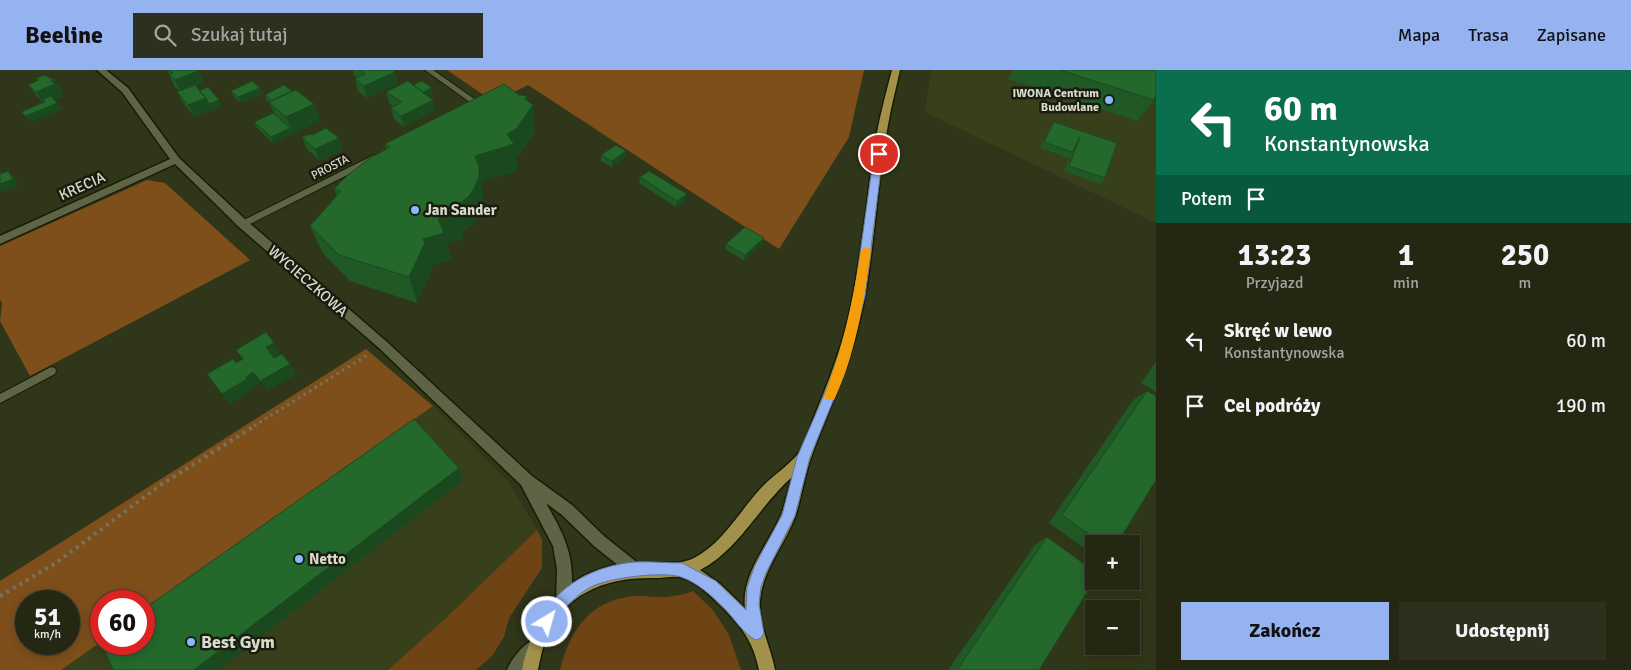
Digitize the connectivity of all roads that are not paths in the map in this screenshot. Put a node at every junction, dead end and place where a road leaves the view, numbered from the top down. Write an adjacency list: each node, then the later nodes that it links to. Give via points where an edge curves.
1 (102, 70): 6 (street, WYCIECZKOWA, via 125,90)
2 (428, 70): 4 (lane, via 479,105)
3 (896, 70): 11 (main road, via 883,126 861,288 852,328 840,372)
4 (470, 109)
5 (383, 153): 7 (lane, PROSTA)
6 (176, 160): 7 (street, WYCIECZKOWA); 8 (street, KRECIA)
7 (243, 224): 12 (street, WYCIECZKOWA, via 383,345)
8 (0, 240)
9 (51, 371): 10 (lane)
10 (0, 399)
11 (804, 457): 14 (main road, via 762,496 724,545 698,565); 16 (main road, via 788,516 754,587 752,604)
12 (527, 482): 13 (street, WYCIECZKOWA, via 567,510 599,542); 15 (street, WYCIECZKOWA, via 560,544 565,569)
13 (634, 569): 14 (main road); 15 (main road, via 585,582)
14 (682, 570): 16 (main road, via 711,586)
15 (564, 600): 17 (main road, via 541,631)
16 (756, 633): 20 (main road)
17 (536, 647): 18 (street); 19 (main road)
18 (515, 670)
19 (530, 670)
20 (767, 670)

